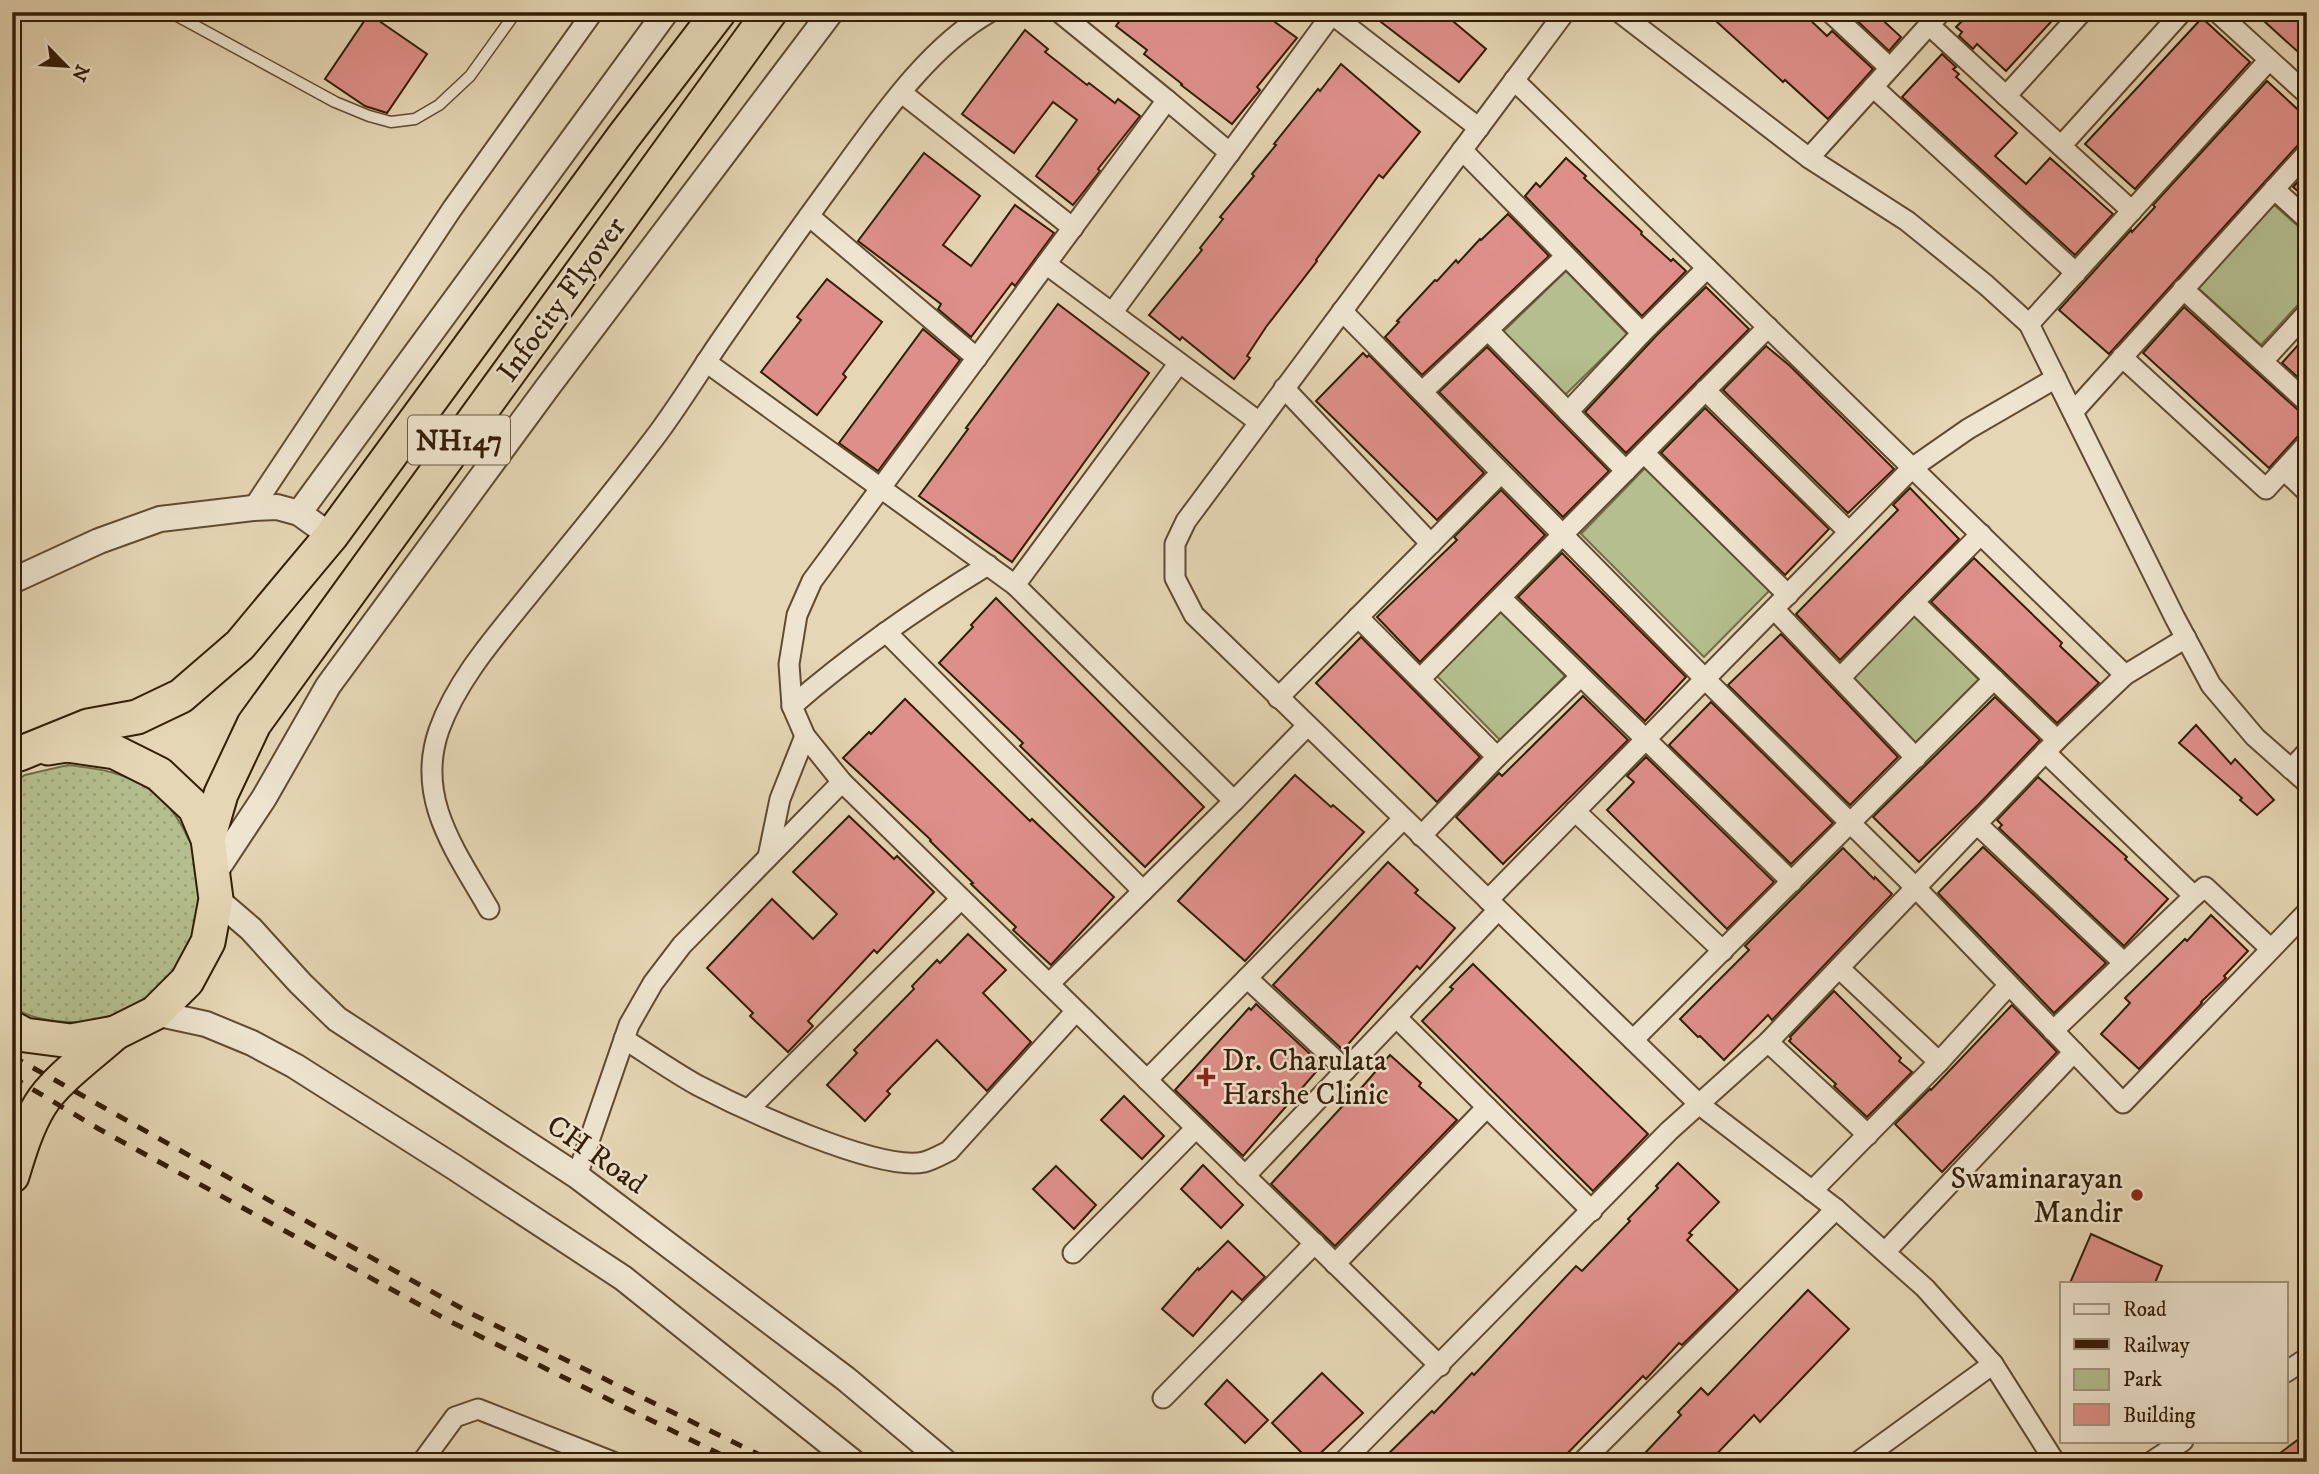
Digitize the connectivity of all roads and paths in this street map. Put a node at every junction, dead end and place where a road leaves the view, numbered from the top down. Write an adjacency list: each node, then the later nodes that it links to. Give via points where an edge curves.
1 (170, 12): 2 (lane, via 335,102 391,122 415,119 439,105 470,76)
2 (516, 12)
3 (593, 12): 70 (street, via 452,209)
4 (666, 12): 71 (street)
5 (719, 12): 74 (highway, Infocity Flyover / NH147)
6 (770, 12): 112 (highway, Infocity Flyover / NH147, via 254,724 221,794)
7 (831, 12): 115 (street, via 328,685)
8 (990, 12): 22 (street, via 938,52)
9 (1059, 12): 25 (street)
10 (1619, 12): 31 (street)
11 (1830, 12): 19 (street)
12 (2082, 12): 24 (street)
13 (2182, 12): 27 (street)
14 (2217, 12): 18 (street)
15 (1330, 13): 26 (street); 29 (street)
16 (1564, 13): 20 (street)
17 (1935, 19): 19 (street); 24 (street)
18 (2269, 60): 23 (street); 33 (street)
19 (1891, 68): 21 (street)
20 (1514, 80): 26 (street); 39 (street)
21 (1873, 87): 31 (street); 40 (street)
22 (902, 93): 34 (street); 36 (street)
23 (2307, 94)
24 (2006, 96): 27 (street)
25 (1167, 100): 29 (street); 36 (street)
26 (1479, 128): 28 (street)
27 (2061, 146): 33 (street)
28 (1462, 150): 37 (street); 42 (street)
29 (1230, 153): 43 (street)
30 (2307, 153): 32 (street)
31 (1809, 158): 45 (street, via 1907,221)
32 (2274, 189): 35 (street); 41 (street)
33 (2132, 211): 40 (street)
34 (809, 216): 49 (street); 52 (street)
35 (2307, 219)
36 (1073, 228): 38 (street)
37 (1566, 256): 47 (street); 48 (street)
38 (1046, 264): 43 (street); 49 (street)
39 (1707, 268): 46 (street); 48 (street)
40 (2076, 273): 45 (street)
41 (2183, 289): 50 (street); 51 (street)
42 (1342, 311): 55 (street); 57 (street)
43 (1112, 313): 53 (street)
44 (2307, 313): 51 (street)
45 (2029, 324): 54 (street)
46 (1768, 327): 56 (street); 64 (street)
47 (1488, 330): 57 (street); 59 (street)
48 (1642, 333): 59 (street)
49 (977, 358): 68 (street)
50 (2122, 358): 60 (street); 65 (street, via 2266,489)
51 (2263, 361): 58 (street)
52 (706, 362): 68 (street); 121 (street, via 650,445 501,629 457,692 439,730 431,768 435,807)
53 (1179, 363): 61 (street); 79 (street)
54 (2056, 378): 60 (street); 64 (street)
55 (1284, 388): 61 (street); 76 (street)
56 (1705, 390): 63 (street); 72 (street)
57 (1422, 392): 67 (street)
58 (2307, 402)
59 (1568, 412): 66 (street)
60 (2073, 412): 86 (street)
61 (1259, 422): 93 (street, via 1186,521 1175,544 1175,578 1194,615)
62 (2307, 444): 65 (street)
63 (1644, 453): 66 (street); 80 (street)
64 (1912, 468): 72 (street); 73 (street)
65 (2284, 470): 69 (street)
66 (1626, 471): 75 (street)
67 (1501, 472): 75 (street); 76 (street)
68 (881, 487): 77 (street); 94 (street, via 812,581 797,615 789,664)
69 (2307, 492)
70 (253, 508): 71 (street, via 277,507); 78 (street, via 160,519)
71 (299, 513): 74 (street)
72 (1849, 532): 80 (street)
73 (1981, 534): 82 (street); 87 (street)
74 (331, 536): 100 (highway, NH147, via 240,645 181,696 137,717 88,726)
75 (1563, 536): 81 (street); 91 (street)
76 (1431, 544): 84 (street)
77 (988, 565): 79 (street); 85 (street)
78 (12, 580)
79 (1015, 585): 106 (street)
80 (1788, 595): 83 (street)
81 (1501, 598): 88 (street); 90 (street)
82 (1914, 602): 89 (street); 92 (street)
83 (1774, 609): 89 (street); 91 (street)
84 (1358, 617): 90 (street); 93 (street)
85 (886, 632): 94 (street); 117 (street)
86 (2186, 638): 87 (street); 103 (street, via 2211,685 2255,737)
87 (2125, 675): 98 (street)
88 (1580, 677): 97 (street); 101 (street)
89 (1840, 678): 102 (street)
90 (1420, 679): 101 (street)
91 (1705, 679): 97 (street); 109 (street)
92 (1994, 679): 98 (street); 102 (street)
93 (1278, 698): 95 (street)
94 (792, 706): 96 (street)
95 (1307, 726): 106 (street); 108 (street)
96 (805, 736): 104 (street); 113 (street, via 780,799)
97 (1645, 740): 107 (street); 114 (street)
98 (2051, 746): 110 (street); 118 (street)
99 (2307, 752): 103 (street)
100 (16, 755): 112 (highway, NH147, via 67,745 115,752 159,774 195,808)
101 (1497, 757): 111 (street)
102 (1916, 758): 109 (street)
103 (2291, 769): 105 (street)
104 (842, 782): 113 (street); 119 (street)
105 (2307, 783)
106 (1234, 801): 117 (street)
107 (1575, 811): 120 (street); 124 (street)
108 (1403, 819): 111 (street); 127 (street)
109 (1851, 824): 114 (street); 116 (street)
110 (1977, 824): 116 (street); 125 (street)
111 (1421, 836): 120 (street)
112 (208, 839): 115 (highway, NH147)
113 (768, 857): 136 (street, via 682,945 653,982)
114 (1792, 882): 124 (street)
115 (214, 887): 131 (highway, NH147, via 208,942 187,981); 149 (street, CH Road, via 338,1019)
116 (1916, 888): 126 (street); 129 (street)
117 (1143, 891): 128 (street)
118 (2194, 896): 123 (street, via 2204,887); 125 (street)
119 (961, 899): 128 (street); 145 (street)
120 (1493, 905): 132 (street); 137 (street)
121 (489, 909)
122 (2307, 912): 123 (street)
123 (2271, 949): 139 (street, via 2123,1103)
124 (1723, 951): 137 (street)
125 (2124, 963): 134 (street)
126 (1839, 968): 138 (street); 140 (street)
127 (1247, 978): 141 (street); 142 (street)
128 (1049, 985): 130 (street)
129 (2010, 985): 134 (street); 140 (street)
130 (1076, 1011): 142 (street); 145 (street, via 949,1151 924,1162 901,1163 863,1155)
131 (155, 1013): 135 (highway, NH147); 166 (street, via 206,1024 252,1043 454,1167 623,1278)
132 (1395, 1017): 141 (street); 144 (street)
133 (12, 1028): 135 (highway, NH147, via 25,1035 71,1041)
134 (2053, 1031): 139 (street)
135 (115, 1033): 148 (highway, NH147, via 40,1104)
136 (624, 1039): 145 (street); 149 (street)
137 (1633, 1040): 143 (street)
138 (1768, 1042): 143 (street); 147 (street)
139 (2074, 1052): 155 (street)
140 (1939, 1062): 147 (street)
141 (1346, 1070): 150 (street)
142 (1147, 1080): 146 (street)
143 (1700, 1105): 151 (street); 153 (street)
144 (1486, 1107): 153 (street); 157 (street)
145 (750, 1110)
146 (1196, 1129): 150 (street); 156 (street)
147 (1868, 1135): 151 (street)
148 (12, 1176)
149 (577, 1176): 167 (street, CH Road, via 846,1379)
150 (1245, 1176): 154 (street)
151 (1812, 1191): 152 (street)
152 (1836, 1209): 155 (street); 169 (street)
153 (1592, 1210): 160 (street)
154 (1314, 1244): 157 (street); 162 (street)
155 (1885, 1252): 159 (street, via 1925,1288)
156 (1073, 1253)
157 (1335, 1264): 160 (street)
158 (2307, 1358): 161 (street)
159 (1993, 1364): 170 (street); 171 (street)
160 (1440, 1366): 168 (street)
161 (2288, 1371)
162 (1163, 1398)
163 (2181, 1442): 172 (street)
164 (422, 1462): 165 (street, via 455,1417 478,1409)
165 (613, 1462)
166 (853, 1462)
167 (945, 1462)
168 (1343, 1462)
169 (1582, 1462)
170 (1858, 1462)
171 (2055, 1462)
172 (2151, 1462)

